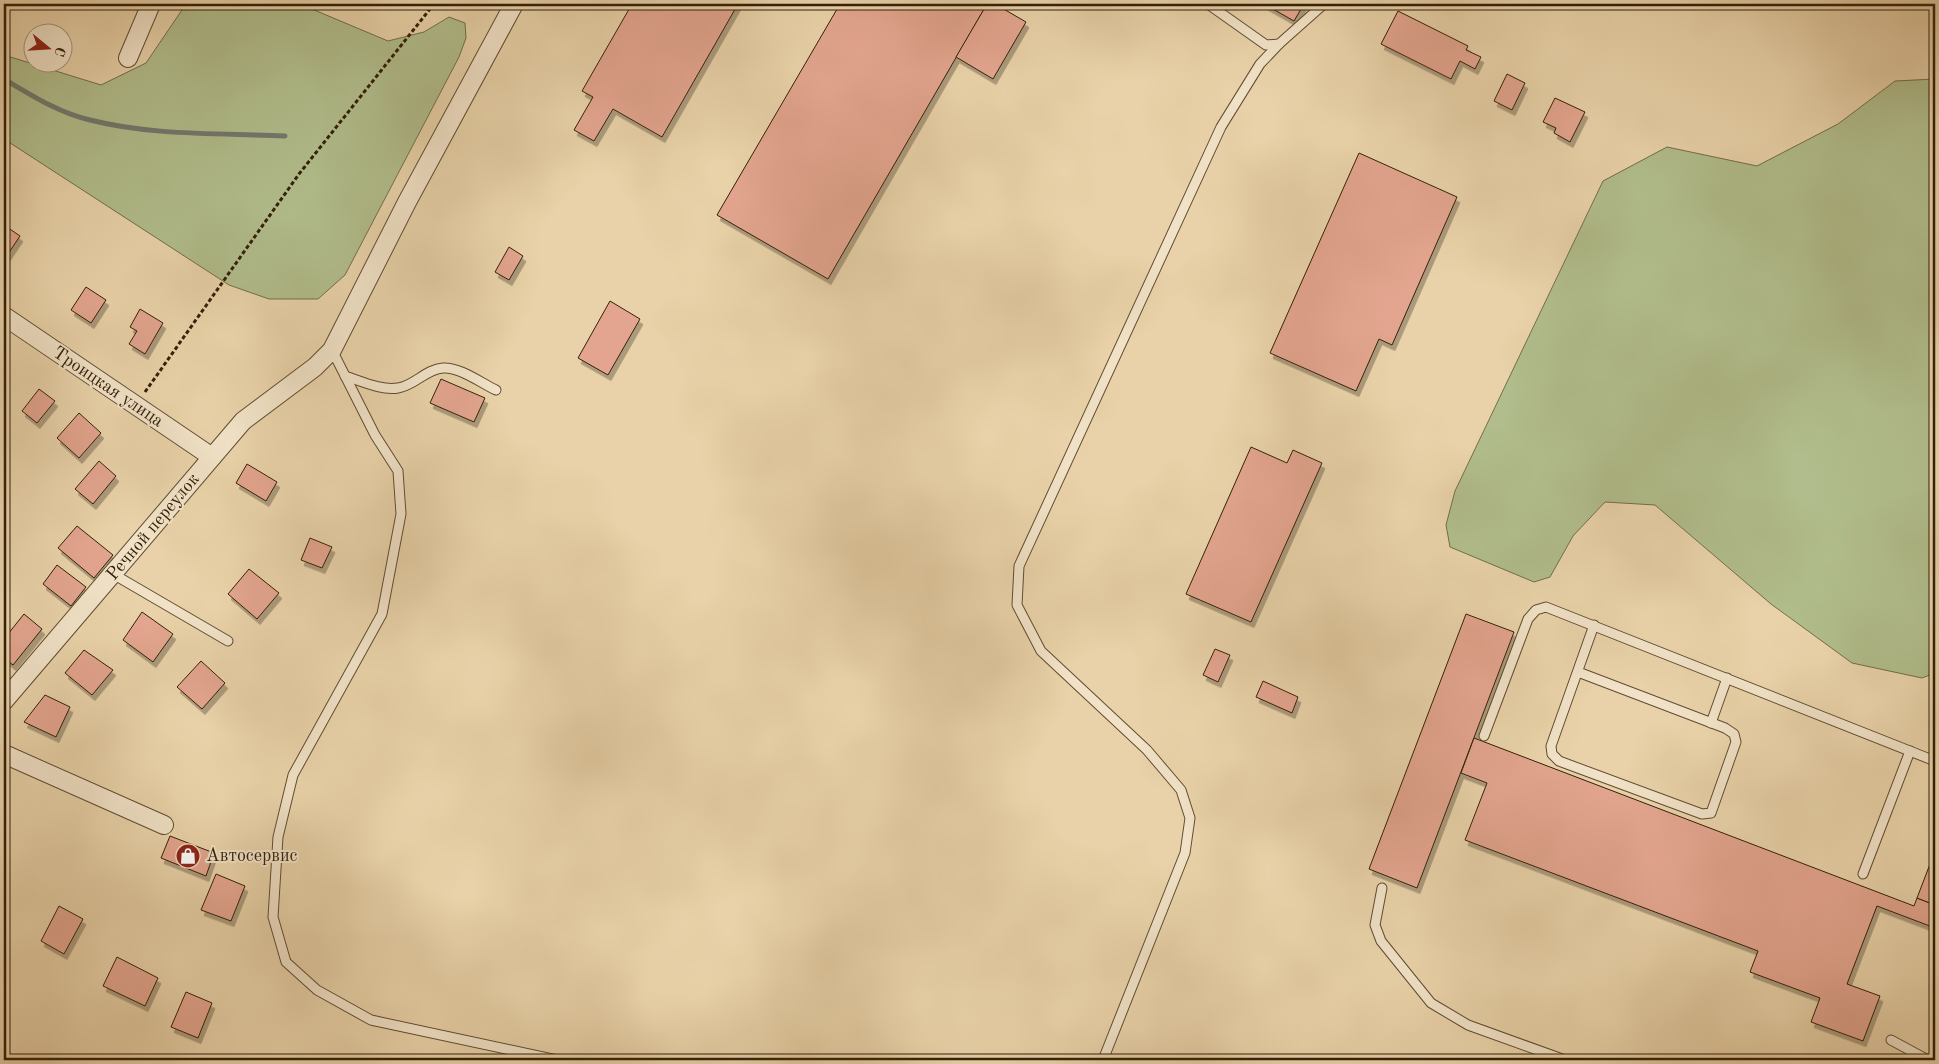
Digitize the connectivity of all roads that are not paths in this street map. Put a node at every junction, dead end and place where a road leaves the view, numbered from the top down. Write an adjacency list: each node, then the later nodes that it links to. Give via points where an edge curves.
1 (151, 4): 6 (street)
2 (514, 4): 8 (street, Речной переулок, via 407,202)
3 (1208, 4): 5 (lane, via 1266,44)
4 (1324, 4): 5 (lane)
5 (1279, 44): 28 (lane, via 1260,64 1221,128 1019,566 1016,605 1041,651 1147,750 1182,790 1190,818 1185,853)
6 (128, 58)
7 (4, 316): 11 (street, Троицкая улица)
8 (332, 350): 9 (lane); 11 (street, Речной переулок, via 315,367 243,421)
9 (345, 376): 10 (lane, via 377,386 398,388 427,372 443,368 453,369); 27 (lane, via 375,435 398,471 401,514 382,614 293,775 278,838 273,917 286,962 317,990 371,1020)
10 (496, 390)
11 (212, 457): 12 (street, Речной переулок)
12 (112, 574): 14 (lane); 17 (street, Речной переулок)
13 (1594, 626): 15 (lane); 16 (lane); 19 (lane, via 1546,608 1536,610 1528,619 1517,644)
14 (228, 642)
15 (1578, 672): 18 (lane); 18 (lane, via 1551,746 1552,754 1559,761 1702,814 1711,812 1736,742 1734,734)
16 (1727, 678): 18 (lane); 20 (lane)
17 (4, 701)
18 (1712, 723)
19 (1484, 736)
20 (1910, 751): 22 (lane); 24 (lane)
21 (4, 754): 23 (street)
22 (1935, 761)
23 (164, 825)
24 (1863, 874)
25 (1382, 888): 29 (lane, via 1375,925 1380,941 1431,1004 1468,1025)
26 (1891, 1040): 30 (lane)
27 (557, 1060)
28 (1103, 1060)
29 (1565, 1060)
30 (1928, 1060)

